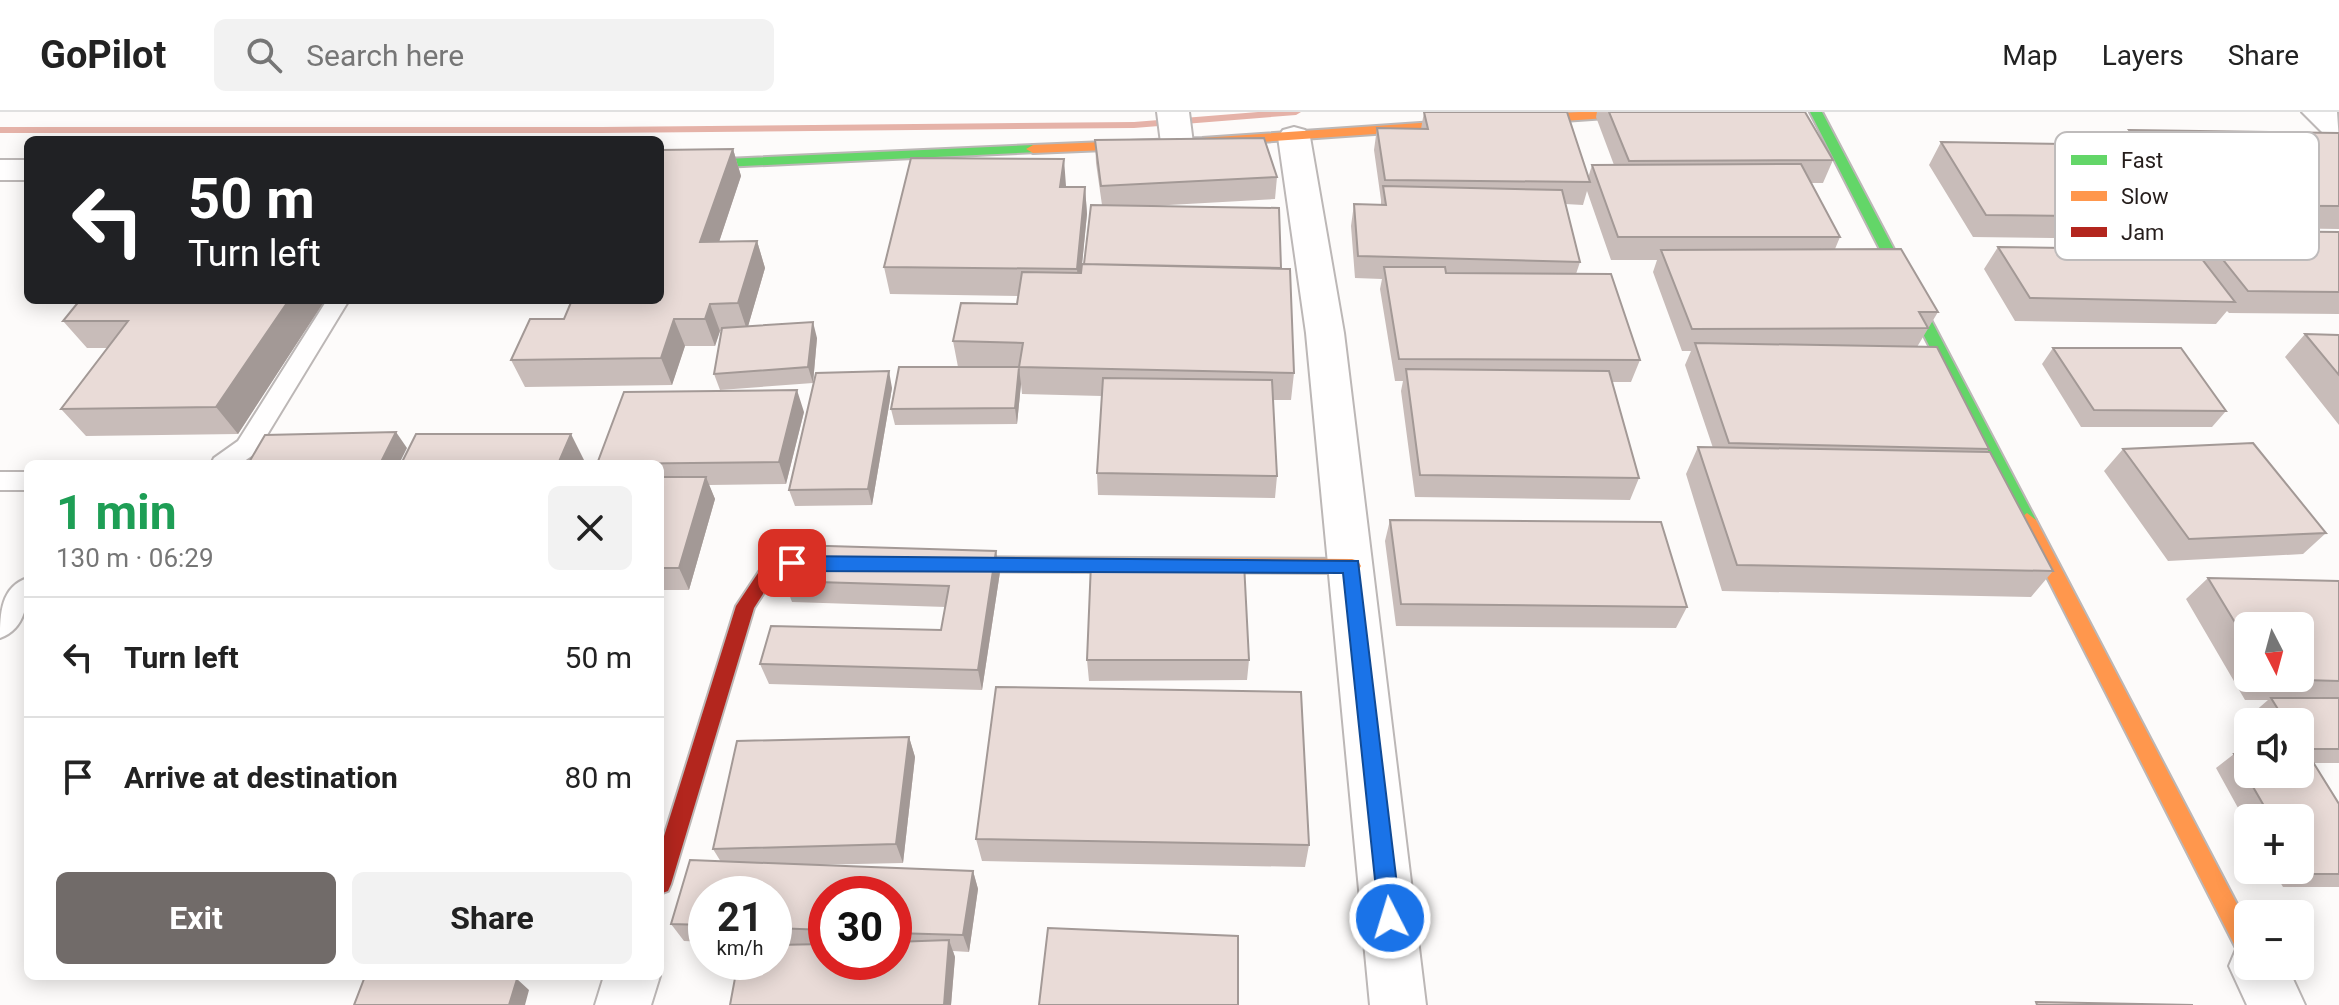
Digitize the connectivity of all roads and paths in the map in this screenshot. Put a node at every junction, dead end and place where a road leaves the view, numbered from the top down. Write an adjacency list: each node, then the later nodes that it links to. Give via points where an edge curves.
1 (1635, 112): 4 (street)
2 (1816, 112): 21 (street)
3 (2318, 112): 6 (street)
4 (1576, 114): 7 (street)
5 (1175, 128): 7 (street); 8 (street)
6 (2339, 131)
7 (1294, 137): 17 (street, via 1325,333)
8 (664, 166)
9 (0, 170): 10 (street)
10 (24, 170)
11 (336, 304): 12 (lane, via 247,447)
12 (229, 460)
13 (0, 481): 14 (lane)
14 (24, 481)
15 (872, 564): 20 (street, via 792,563 766,575 745,606)
16 (920, 564): 17 (street)
17 (1352, 566): 25 (street)
18 (24, 594): 19 (lane)
19 (0, 627)
20 (664, 871)
21 (2234, 921)
22 (631, 980): 24 (street)
23 (2264, 980): 26 (street)
24 (623, 1005)
25 (1398, 1005)
26 (2277, 1005)

